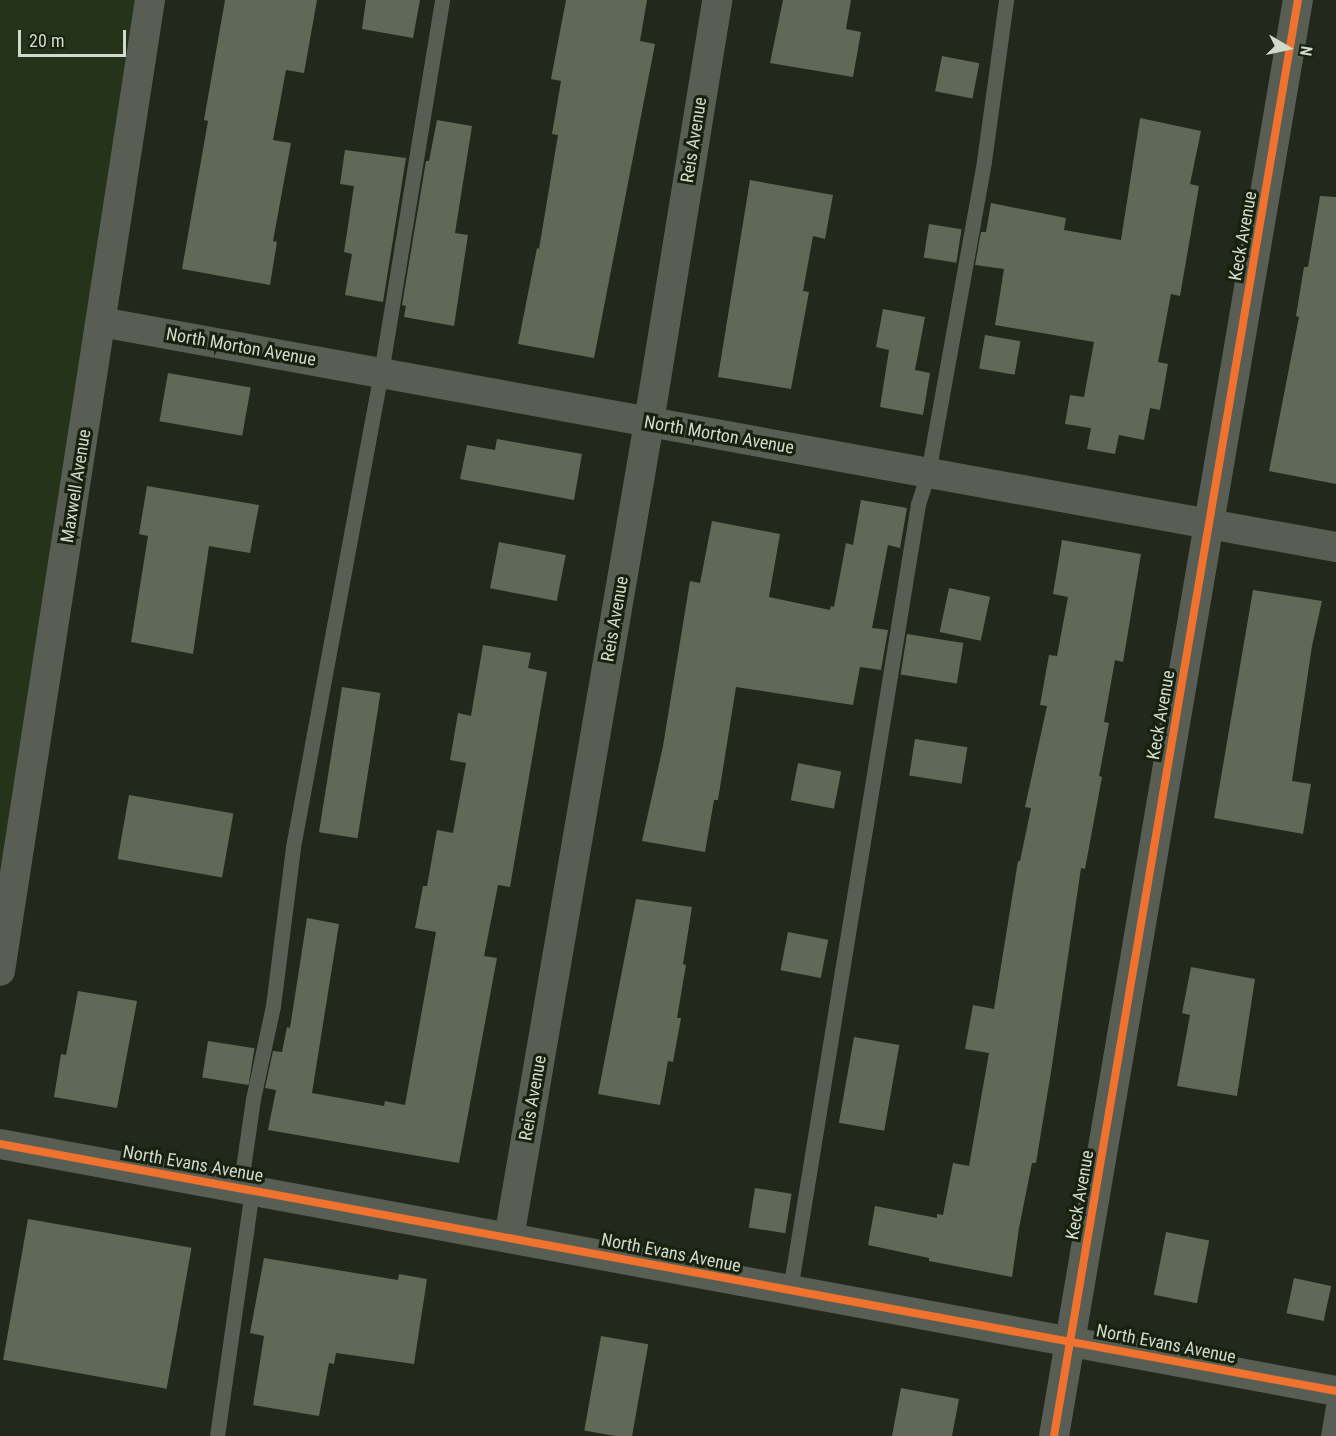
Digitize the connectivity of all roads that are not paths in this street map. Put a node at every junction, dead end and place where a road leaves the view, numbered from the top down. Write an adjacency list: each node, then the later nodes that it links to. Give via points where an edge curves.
1 (150, 0): 6 (street, Maxwell Avenue)
2 (442, 0): 7 (lane)
3 (717, 0): 8 (street, Reis Avenue)
4 (1006, 0): 9 (lane, via 984,161)
5 (1298, 0): 10 (street, Keck Avenue)
6 (101, 322): 7 (street, North Morton Avenue); 12 (street, Maxwell Avenue)
7 (381, 373): 8 (street, North Morton Avenue); 14 (lane, via 293,847 273,1006 253,1099)
8 (649, 422): 9 (street, North Morton Avenue); 15 (street, Reis Avenue)
9 (928, 473): 10 (street, North Morton Avenue); 16 (lane, via 916,516)
10 (1209, 524): 11 (street, North Morton Avenue); 17 (street, Keck Avenue)
11 (1336, 547)
12 (0, 971)
13 (0, 1144): 14 (street, North Evans Avenue)
14 (246, 1190): 15 (street, North Evans Avenue); 19 (lane)
15 (509, 1238): 16 (street, North Evans Avenue)
16 (790, 1290): 17 (street, North Evans Avenue)
17 (1070, 1342): 18 (street, North Evans Avenue); 20 (street, Keck Avenue)
18 (1336, 1390): 21 (lane)
19 (217, 1436)
20 (1054, 1436)
21 (1328, 1436)

